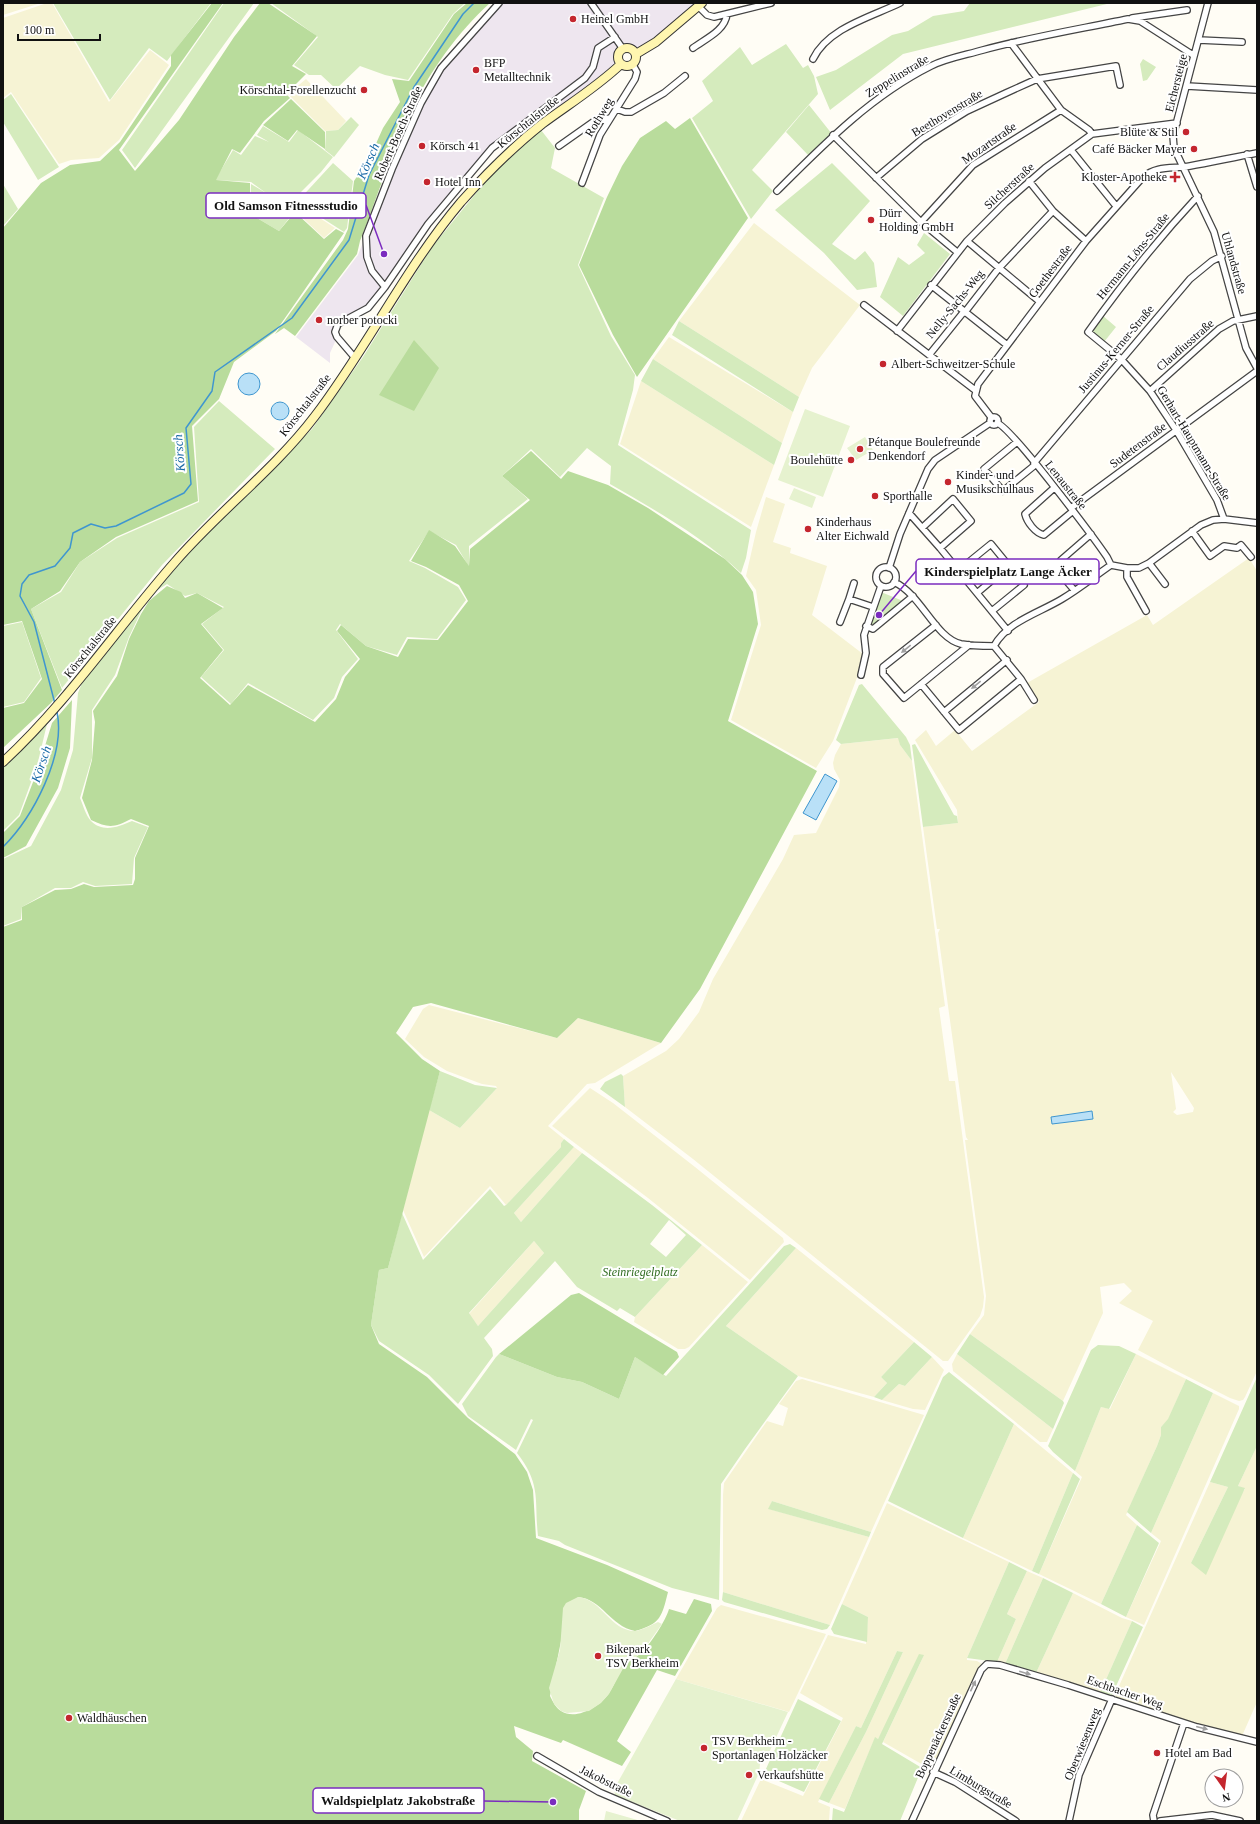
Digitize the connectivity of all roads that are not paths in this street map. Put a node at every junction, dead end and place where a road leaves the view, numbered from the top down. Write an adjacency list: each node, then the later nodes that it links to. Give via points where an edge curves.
1 (499, 3): 52 (street, Robert-Bosch-Straße, via 441,68 421,103 392,169 366,236 367,257 372,271)
2 (591, 3): 10 (street)
3 (771, 3): 8 (street)
4 (900, 3): 18 (street, via 842,30 826,42)
5 (1208, 3): 11 (street, Eichersteige)
6 (700, 5): 8 (street, via 707,16); 16 (main road, via 656,42)
7 (1187, 10): 9 (street, Zeppelinstraße)
8 (727, 14): 14 (street, via 721,28)
9 (1128, 19): 13 (street, Zeppelinstraße); 17 (street, via 1140,21)
10 (615, 37): 15 (street); 52 (street, via 598,48 593,67 585,78 492,148 428,224)
11 (1199, 40): 12 (street); 17 (street, Eichersteige)
12 (1242, 42)
13 (1011, 43): 22 (street); 31 (street, Zeppelinstraße, via 932,66 874,102)
14 (693, 48)
15 (623, 49): 16 (main road, via 630,48); 19 (main road, via 618,57)
16 (636, 54): 20 (main road)
17 (1193, 55): 24 (street, Eichersteige)
18 (813, 59)
19 (621, 64): 20 (main road, via 627,67); 62 (main road, Körschtalstraße, via 599,84 541,125 488,173 444,225)
20 (633, 65): 26 (street, Rothweg, via 637,72 635,79)
21 (684, 76): 26 (street, via 664,93 630,112)
22 (1037, 79): 23 (street, Beethovenstraße, via 1116,66); 27 (street); 37 (street, Beethovenstraße, via 967,111 922,139)
23 (1120, 85)
24 (1187, 86): 25 (street); 29 (street, Eichersteige)
25 (1257, 90)
26 (617, 109): 28 (street, Rothweg)
27 (1061, 110): 30 (street); 45 (street, Mozartstraße, via 973,165)
28 (610, 118): 32 (street, via 593,122); 39 (street, Rothweg, via 600,135)
29 (1177, 123): 30 (street, Silcherstraße); 36 (street, Eichersteige, via 1173,136 1174,148)
30 (1092, 134): 33 (street, Silcherstraße)
31 (834, 135): 37 (street); 41 (street, Zeppelinstraße)
32 (559, 146)
33 (1071, 150): 38 (street, Silcherstraße); 43 (street)
34 (1257, 153): 35 (street, Goethestraße)
35 (1247, 154): 36 (street, Goethestraße); 40 (street)
36 (1182, 167): 42 (street, Uhlandstraße); 43 (street, Goethestraße, via 1162,168 1149,172)
37 (876, 178): 45 (street)
38 (1029, 181): 44 (street); 46 (street, Silcherstraße)
39 (582, 184)
40 (1257, 187)
41 (777, 191)
42 (1198, 196): 49 (street, Uhlandstraße); 59 (street, Hermann-Löns-Straße, via 1135,268)
43 (1116, 206): 47 (street, Goethestraße)
44 (1053, 212): 47 (street); 50 (street, Nelly-Sachs-Weg)
45 (922, 222): 48 (street)
46 (967, 241): 48 (street, Silcherstraße); 50 (street)
47 (1086, 241): 53 (street, Goethestraße)
48 (957, 252): 51 (street, Silcherstraße)
49 (1222, 256): 57 (street, Uhlandstraße); 63 (street, Justinus-Kerner-Straße, via 1190,279)
50 (999, 268): 53 (street); 55 (street, Nelly-Sachs-Weg)
51 (931, 285): 55 (street); 58 (street, Silcherstraße)
52 (386, 287): 62 (street, via 368,308 338,324 335,332 337,337)
53 (1040, 302): 60 (street, Goethestraße)
54 (864, 305): 58 (street)
55 (966, 312): 60 (street); 61 (street, Nelly-Sachs-Weg)
56 (1257, 316): 57 (street, Claudiusstraße)
57 (1238, 321): 64 (street, Uhlandstraße, via 1246,348); 67 (street, Claudiusstraße, via 1228,323 1219,329)
58 (897, 331): 61 (street)
59 (1088, 332): 63 (street, Gerhart-Hauptmann-Straße)
60 (1007, 345): 66 (street, Goethestraße)
61 (929, 355): 66 (street)
62 (355, 358): 111 (main road, Körschtalstraße, via 303,431 176,561 68,694)
63 (1121, 359): 67 (street, Gerhart-Hauptmann-Straße); 71 (street, Justinus-Kerner-Straße)
64 (1257, 368)
65 (1257, 371): 69 (street, Sudetenstraße)
66 (975, 390): 68 (street, via 975,396)
67 (1150, 391): 69 (street, Gerhart-Hauptmann-Straße)
68 (991, 420): 70 (street, Lenaustraße, via 994,425 997,423 1003,426); 74 (street, via 935,460 928,469)
69 (1176, 430): 73 (street, Sudetenstraße); 75 (street, Gerhart-Hauptmann-Straße, via 1217,500)
70 (1017, 442): 71 (street, Lenaustraße); 71 (street, Justinus-Kerner-Straße, via 984,469 1003,492)
71 (1034, 464): 72 (street, Lenaustraße)
72 (1054, 488): 73 (street, Lenaustraße); 73 (street, Sudetenstraße, via 1025,514 1026,519 1038,533 1044,535)
73 (1072, 510): 79 (street, Lenaustraße)
74 (909, 513): 77 (street); 84 (street)
75 (1224, 519): 76 (street); 78 (street, via 1213,520)
76 (1257, 523)
77 (923, 527): 80 (street); 80 (street, via 953,500 972,521)
78 (1192, 531): 81 (street, via 1210,556 1224,546 1237,548 1241,545); 82 (street)
79 (1091, 534): 83 (street, Lenaustraße); 92 (street, via 1061,560 1059,566 1060,574)
80 (940, 548): 86 (street)
81 (1251, 558)
82 (1149, 563): 85 (street, via 1139,568); 89 (street)
83 (1111, 565): 85 (street); 92 (street)
84 (889, 568): 88 (street, via 894,573); 91 (street, via 881,568 877,573 877,580)
85 (1127, 568): 98 (street, via 1127,577)
86 (959, 570): 93 (street); 93 (street, via 991,544 1009,566)
87 (854, 582): 95 (street)
88 (894, 582): 91 (street, via 887,587); 94 (street, via 907,589)
89 (1165, 584)
90 (1024, 585): 97 (street)
91 (881, 586): 96 (street)
92 (1074, 590): 102 (street, via 1062,599 1028,615)
93 (977, 593): 97 (street)
94 (913, 596): 100 (street); 101 (street, via 873,629)
95 (849, 599): 96 (street); 99 (street)
96 (873, 607): 101 (street)
97 (992, 611): 102 (street)
98 (1146, 611)
99 (840, 622)
100 (936, 625): 103 (street, via 948,638); 108 (street, one-way to 108, via 883,668 883,674 904,698)
101 (866, 626): 106 (street, via 866,653)
102 (1008, 631): 104 (street)
103 (969, 645): 104 (street); 108 (street)
104 (994, 646): 105 (street)
105 (1007, 660): 107 (street); 110 (street, one-way to 110)
106 (861, 675)
107 (1021, 680): 109 (street); 110 (street, via 959,730)
108 (921, 684): 110 (street)
109 (1034, 700)
110 (944, 712)
111 (3, 762)
112 (987, 1664): 113 (street, Eschbacher Weg, one-way to 113, via 1000,1665); 117 (street, Boppenäckerstraße, one-way to 112, via 981,1670)
113 (1112, 1699): 114 (street, Eschbacher Weg); 121 (street, Oberwiesenweg, via 1079,1774)
114 (1184, 1723): 115 (street, Eschbacher Weg, one-way to 115); 122 (street, via 1153,1815)
115 (1256, 1741)
116 (537, 1756): 118 (street, Jakobstraße, via 599,1792)
117 (933, 1772): 119 (street, Boppenäckerstraße); 120 (street, Limburgstraße, via 955,1782)
118 (668, 1821)
119 (912, 1821)
120 (1016, 1821)
121 (1069, 1821)
122 (1154, 1821)
123 (1160, 1821): 124 (street, via 1212,1815)
124 (1240, 1821)

